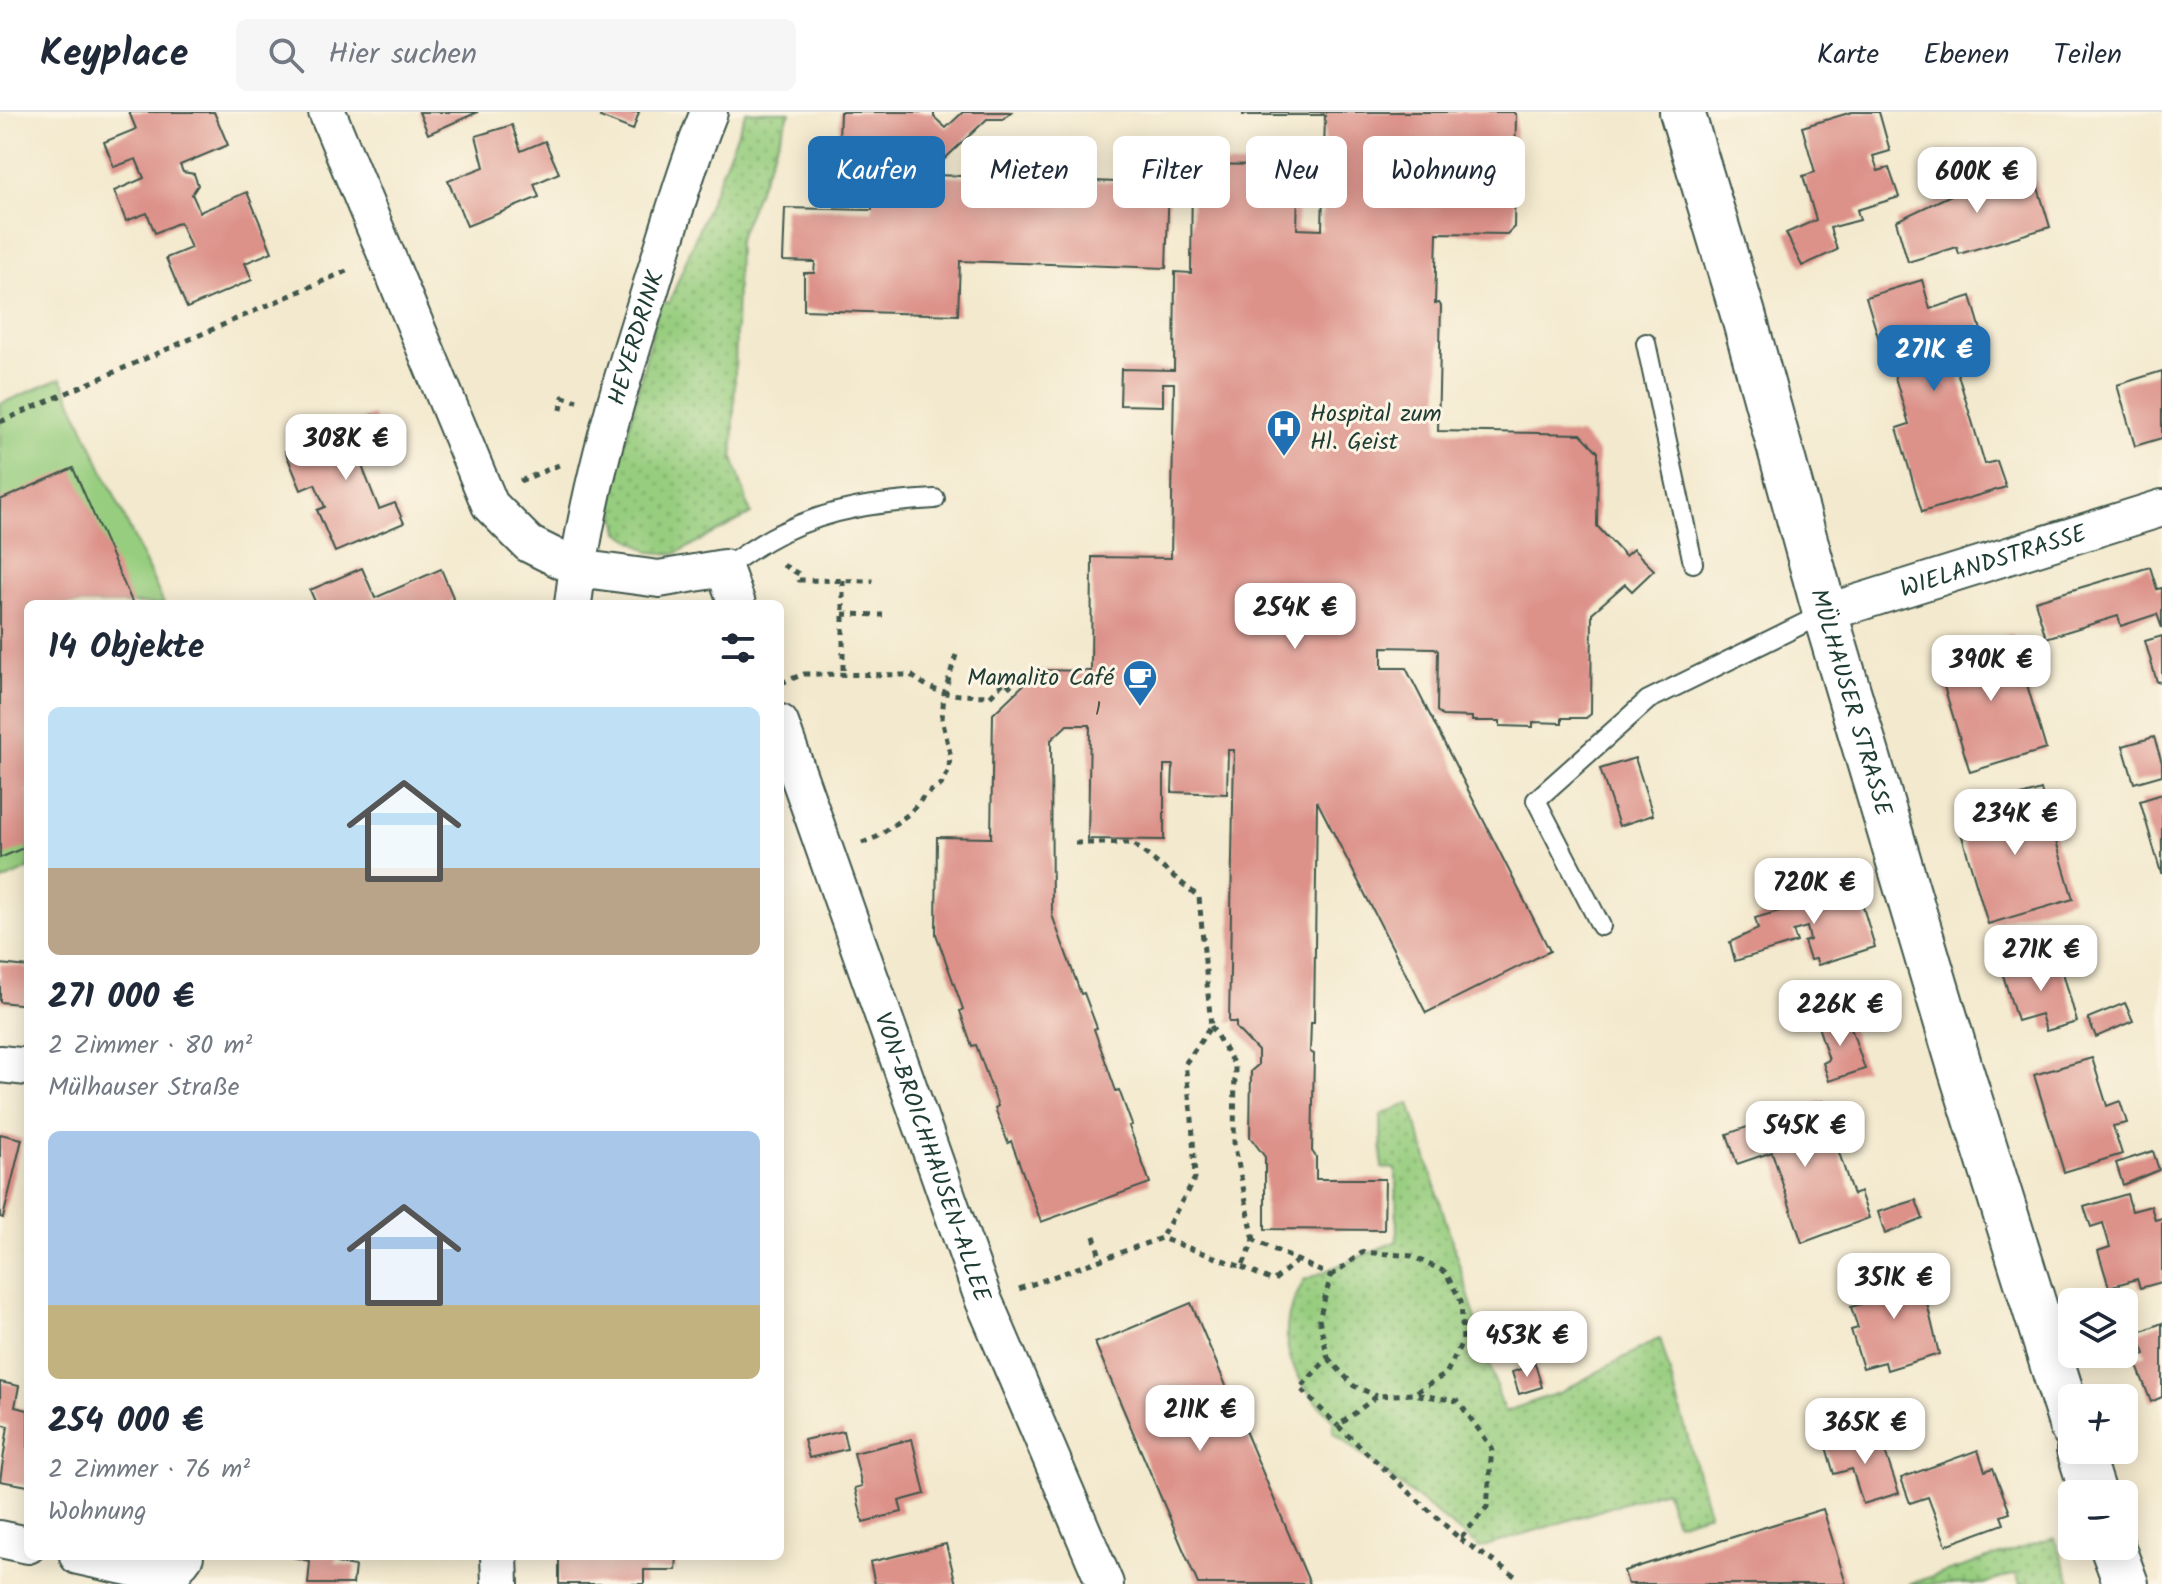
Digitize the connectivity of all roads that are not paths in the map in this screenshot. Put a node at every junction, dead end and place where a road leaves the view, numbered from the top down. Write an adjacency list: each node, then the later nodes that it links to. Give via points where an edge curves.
1 (327, 112): 9 (street, via 490,505 529,544)
2 (709, 112): 9 (street, HEYERDRINK, via 612,410)
3 (1682, 112): 12 (street, MÜLHAUSER STRASSE)
4 (1646, 343): 8 (lane)
5 (935, 499): 7 (lane, via 832,512 782,532)
6 (2162, 508): 12 (street, WIELANDSTRASSE)
7 (739, 558): 9 (street, via 659,579); 11 (street)
8 (1693, 563)
9 (577, 568): 10 (street, HEYERDRINK)
10 (573, 600)
11 (737, 600)
12 (1825, 613): 14 (lane, via 1648,700 1536,800); 17 (street, MÜLHAUSER STRASSE)
13 (784, 734): 25 (street, VON-BROICHHAUSEN-ALLEE, via 984,1301)
14 (1601, 926)
15 (0, 1064): 16 (street)
16 (24, 1067)
17 (2059, 1384)
18 (0, 1539): 19 (street)
19 (24, 1544)
20 (96, 1560): 21 (street, via 170,1576)
21 (182, 1560)
22 (499, 1560): 24 (street)
23 (2117, 1560): 26 (street)
24 (500, 1584)
25 (1105, 1584)
26 (2126, 1584)

